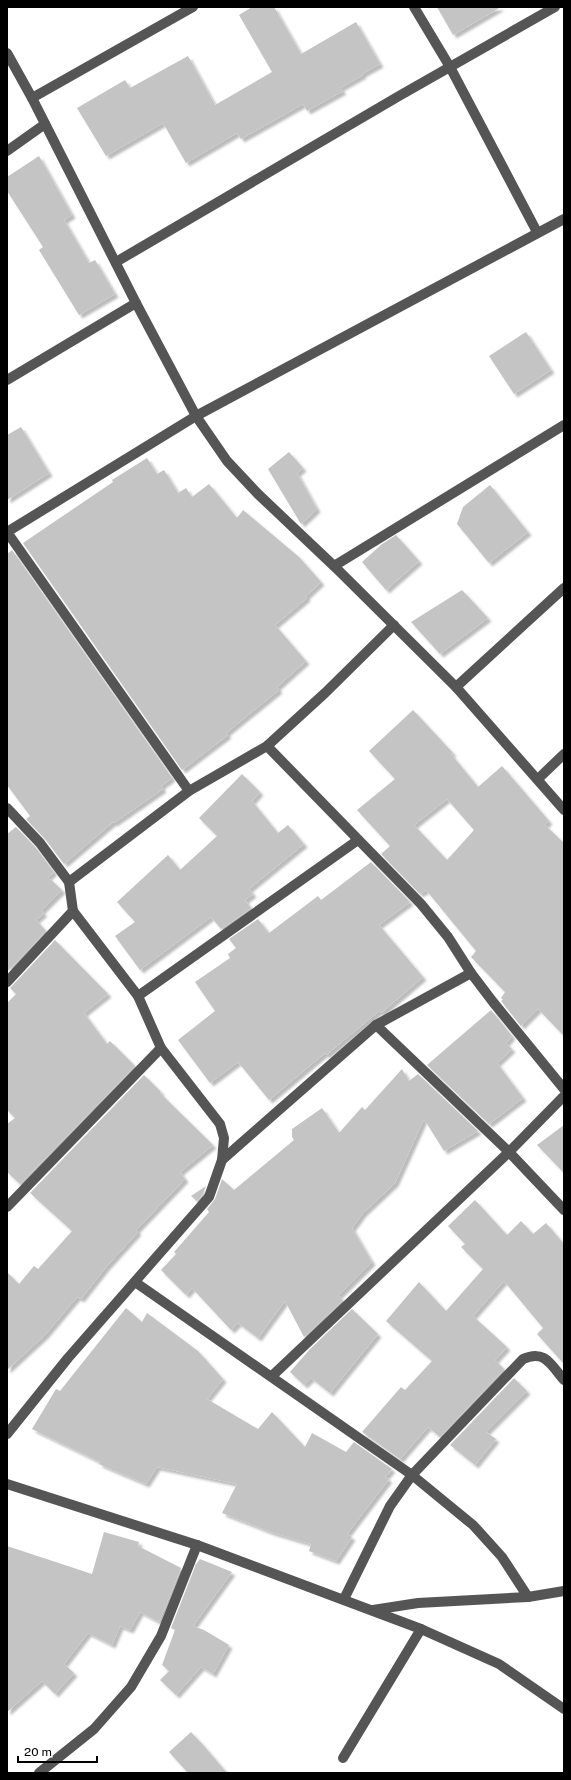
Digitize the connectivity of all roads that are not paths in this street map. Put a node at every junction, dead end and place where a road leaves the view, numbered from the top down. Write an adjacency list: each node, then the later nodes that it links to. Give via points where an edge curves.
1 (193, 7): 6 (street)
2 (414, 7): 5 (street)
3 (555, 7): 5 (street)
4 (7, 53): 6 (street)
5 (450, 67): 10 (street); 11 (street)
6 (32, 98): 7 (street)
7 (45, 124): 8 (street); 11 (street)
8 (7, 151)
9 (564, 219): 10 (street)
10 (537, 232): 14 (street)
11 (116, 262): 12 (street)
12 (136, 303): 13 (street); 14 (street)
13 (7, 380)
14 (196, 416): 16 (street); 17 (street, via 227,461)
15 (564, 425): 17 (street)
16 (7, 532): 24 (street)
17 (334, 566): 19 (street)
18 (564, 588): 20 (street)
19 (394, 625): 20 (street); 21 (street)
20 (456, 687): 23 (street)
21 (267, 746): 24 (street); 27 (street)
22 (564, 754): 23 (street)
23 (538, 780): 26 (street)
24 (189, 791): 28 (street)
25 (7, 808): 28 (street, via 40,843)
26 (564, 810)
27 (358, 840): 30 (street, via 421,904 448,937); 32 (street)
28 (69, 882): 29 (street)
29 (73, 911): 31 (street); 32 (street)
30 (471, 973): 33 (street); 35 (street)
31 (7, 982)
32 (138, 996): 34 (street)
33 (376, 1025): 37 (street); 38 (street)
34 (161, 1048): 38 (street, via 220,1124 224,1138); 39 (street)
35 (564, 1089)
36 (564, 1096): 37 (street)
37 (509, 1152): 40 (street); 42 (street)
38 (222, 1160): 41 (street, via 209,1197)
39 (7, 1206)
40 (564, 1210)
41 (135, 1282): 42 (street); 44 (street, via 68,1358)
42 (272, 1376): 45 (street)
43 (564, 1380): 45 (street, via 543,1357 532,1355 524,1359)
44 (7, 1434)
45 (412, 1475): 49 (street, via 473,1525 502,1557); 50 (street, via 390,1506)
46 (8, 1486): 47 (street)
47 (197, 1545): 50 (street); 55 (street, via 160,1636 131,1687 94,1729)
48 (564, 1591): 49 (street)
49 (528, 1597): 51 (street, via 418,1603)
50 (344, 1599): 51 (street)
51 (372, 1610): 52 (street)
52 (421, 1629): 53 (street, via 499,1664); 54 (street)
53 (564, 1709)
54 (343, 1758)
55 (39, 1773)

